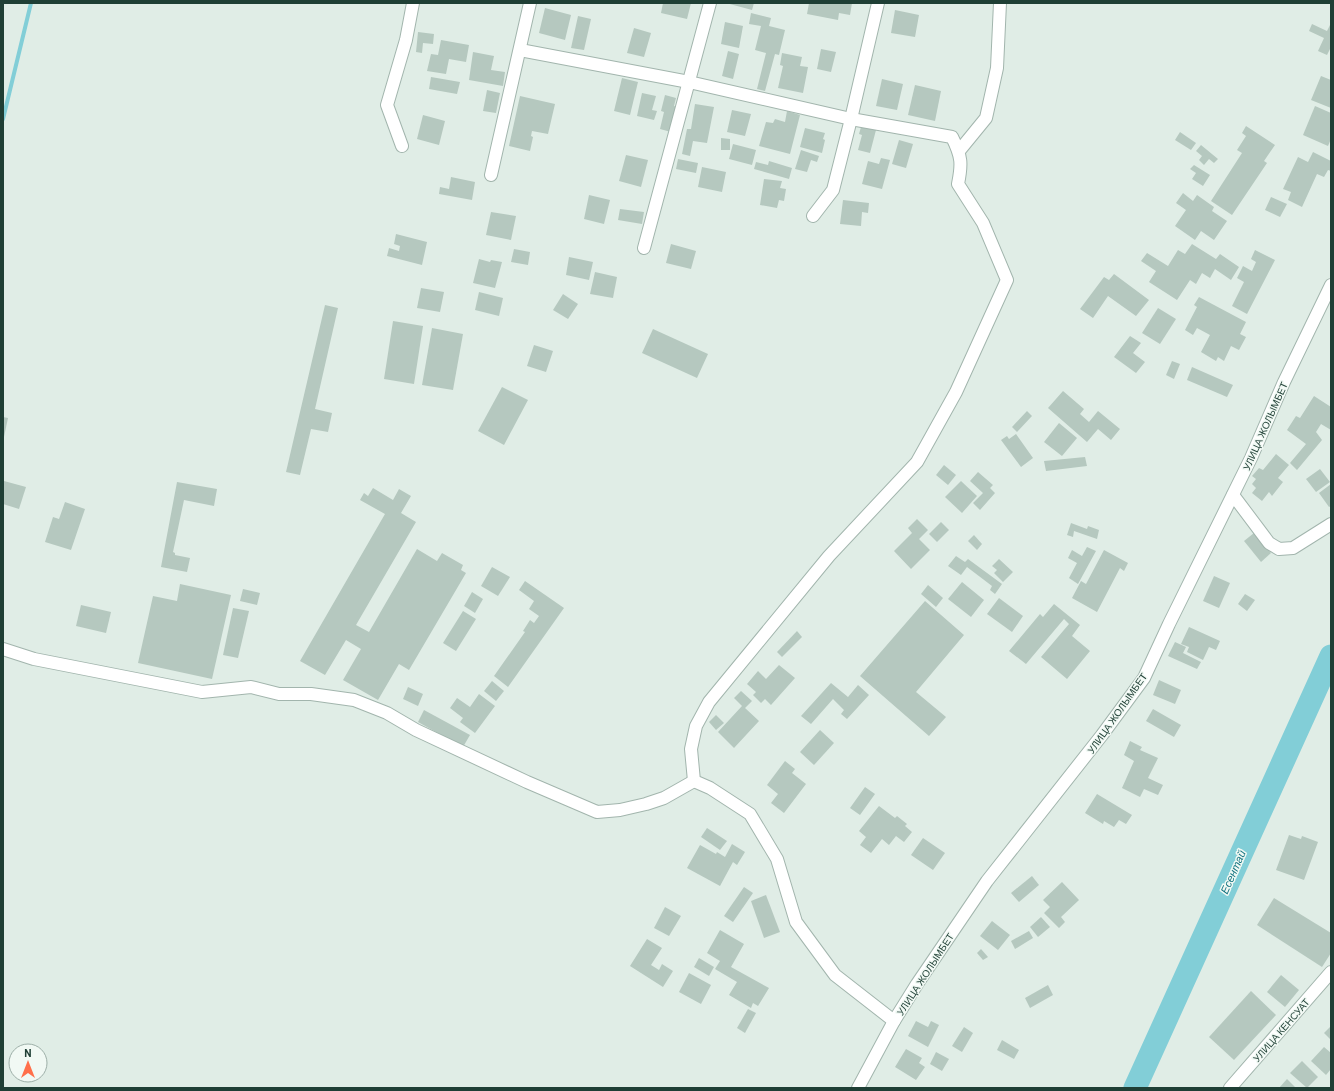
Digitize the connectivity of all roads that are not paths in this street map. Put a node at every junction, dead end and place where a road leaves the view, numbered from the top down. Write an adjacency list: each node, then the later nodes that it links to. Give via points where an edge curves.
1 (413, 3): 9 (street, via 406,40 387,105)
2 (530, 3): 6 (street)
3 (710, 3): 7 (street)
4 (878, 3): 8 (street)
5 (1000, 3): 10 (street, via 997,68 986,118)
6 (520, 50): 7 (street); 11 (street)
7 (689, 82): 8 (street); 13 (street)
8 (852, 119): 10 (street, via 952,137); 12 (street, via 833,190)
9 (402, 146)
10 (959, 151): 18 (street, via 961,166 958,184 983,223 1006,280 956,392 917,462 829,556 709,702 696,726 691,749)
11 (491, 175)
12 (813, 216)
13 (644, 248)
14 (1331, 285): 15 (street, УЛИЦА ЖОЛЫМБЕТ)
15 (1233, 494): 16 (street, via 1269,543 1279,549 1293,548); 20 (street, УЛИЦА ЖОЛЫМБЕТ, via 1144,678 988,882)
16 (1331, 524)
17 (3, 649): 18 (street, via 34,658 202,692 251,687 279,694 311,694 354,700 387,713 416,730 597,812 646,804 664,798)
18 (694, 781): 20 (street, via 710,788 750,814 777,858 796,922 836,975)
19 (1331, 972): 22 (street, УЛИЦА КЕНСУАТ)
20 (894, 1021): 21 (street, УЛИЦА ЖОЛЫМБЕТ)
21 (858, 1088)
22 (1230, 1088)

